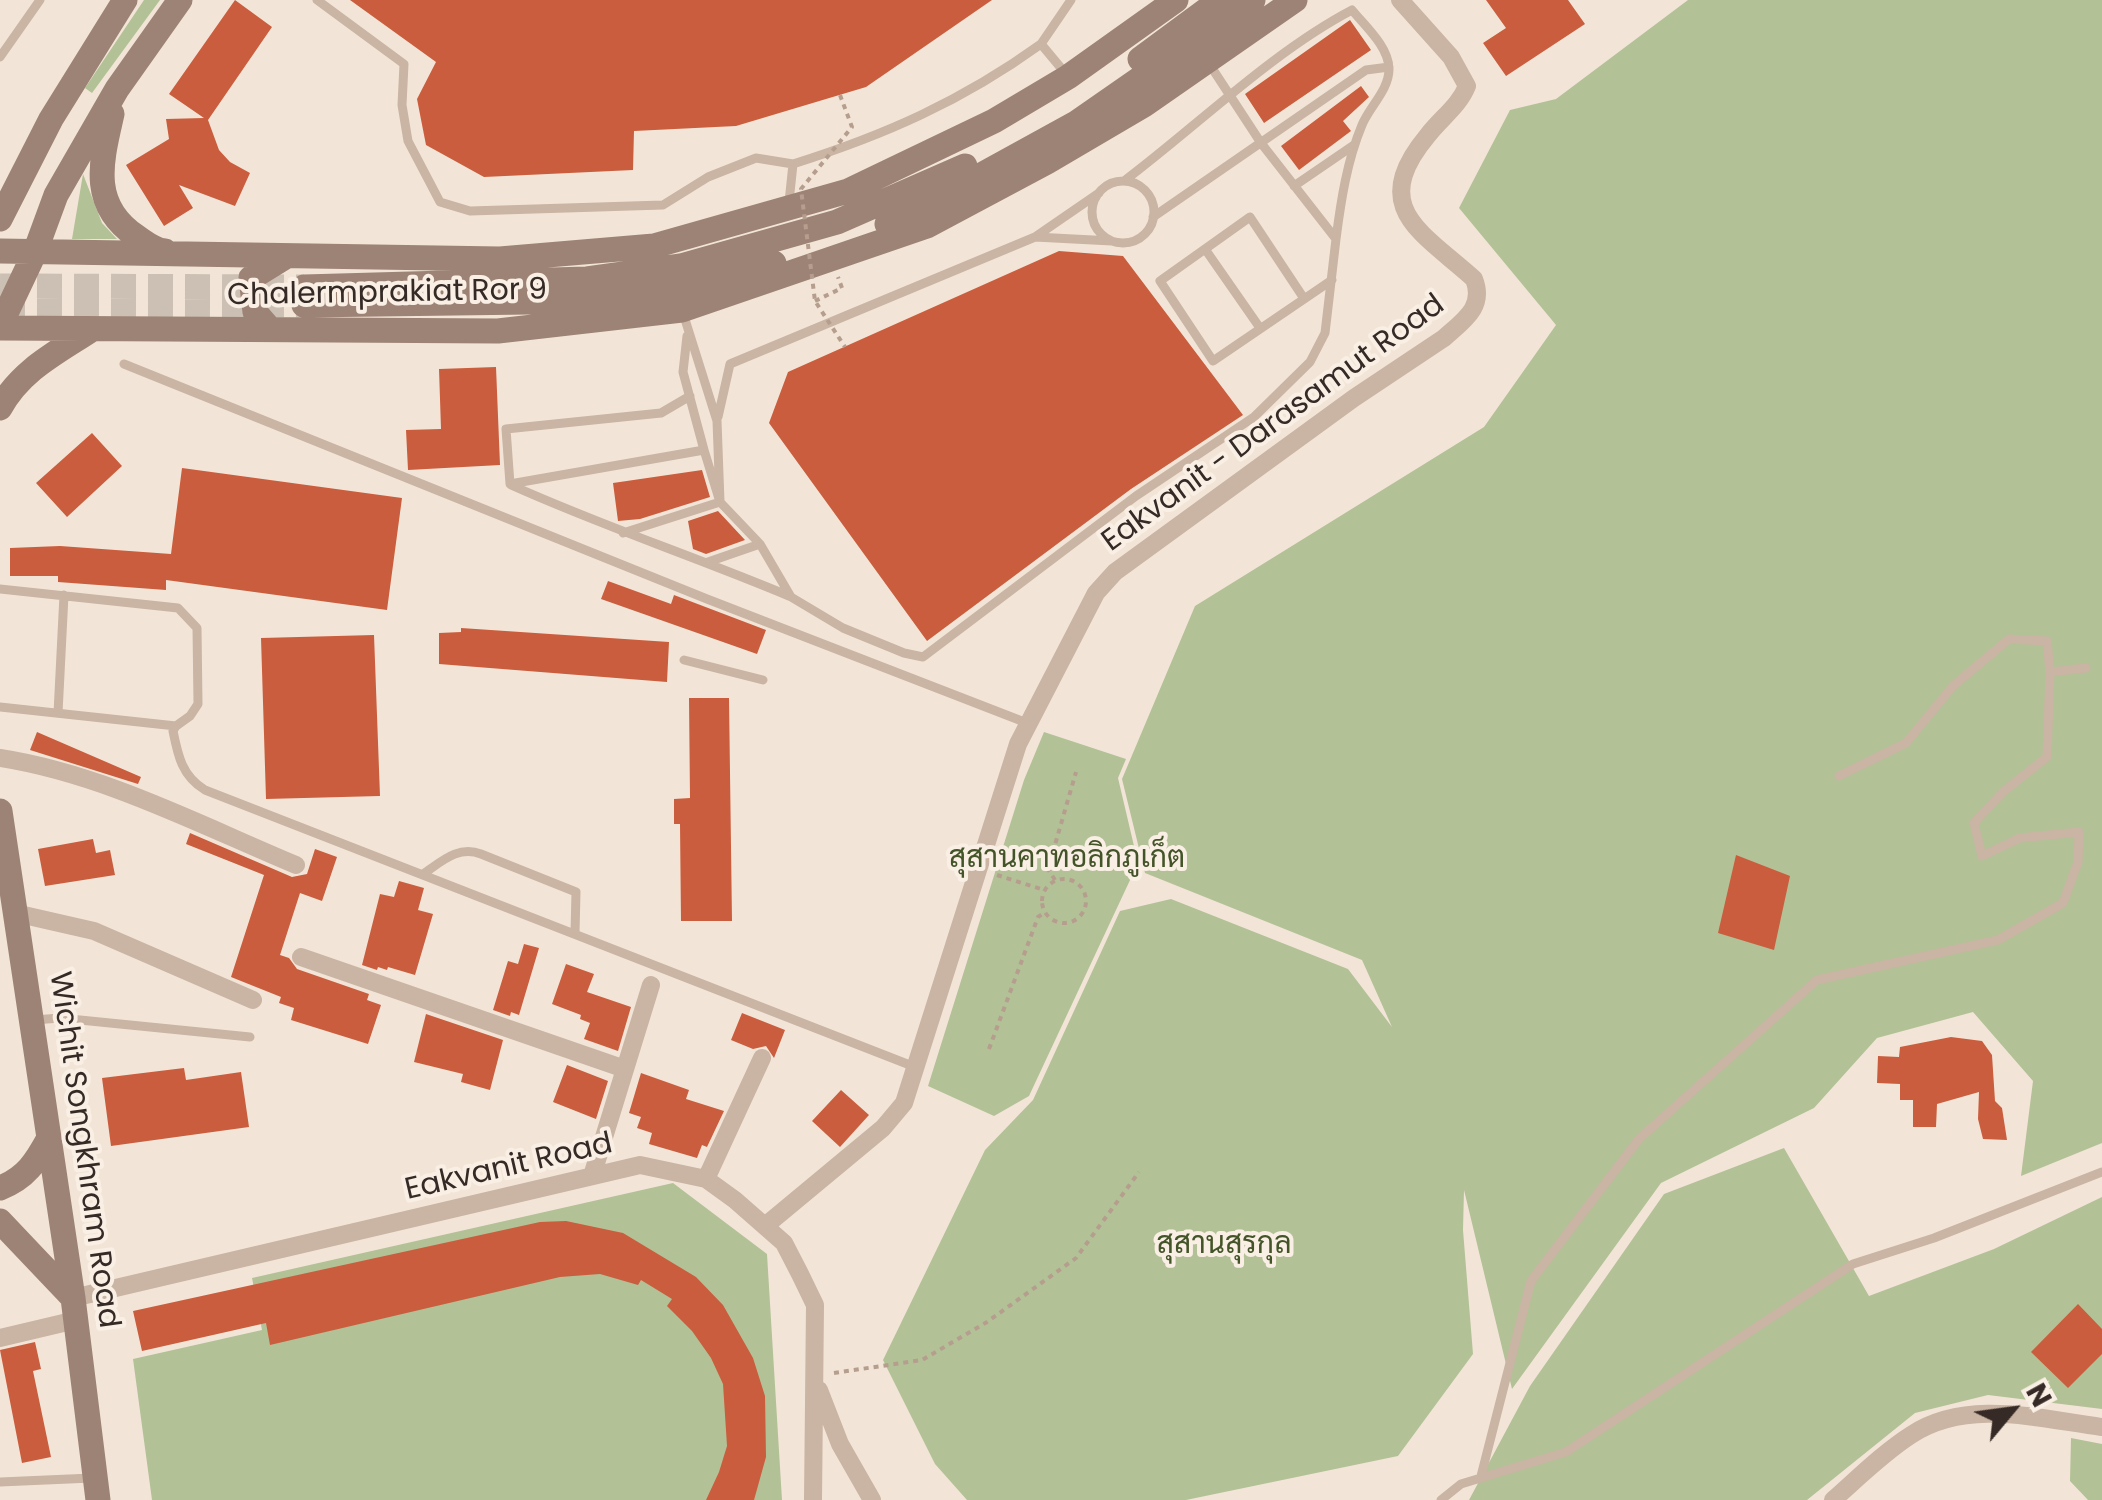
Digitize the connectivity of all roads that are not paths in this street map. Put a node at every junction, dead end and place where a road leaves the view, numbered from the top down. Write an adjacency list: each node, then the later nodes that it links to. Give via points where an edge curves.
1 (40, 0): 12 (lane)
2 (125, 0): 18 (main road)
3 (180, 0): 16 (main road)
4 (317, 0): 22 (lane, via 404,64 408,141 440,202 470,211 663,206 708,177 756,158)
5 (1071, 0): 11 (lane)
6 (1176, 0): 15 (main road, Chalermprakiat Ror 9)
7 (1220, 0): 8 (main road, via 1028,135 837,222 681,266 304,296 530,302 683,288 795,258 906,217 1076,123)
8 (1253, 0)
9 (1295, 0): 13 (main road, Chalermprakiat Ror 9)
10 (1400, 0): 64 (street, Eakvanit - Darasamut Road, via 1467,86 1419,145 1402,184 1402,210 1474,278 1478,303 1444,338 1115,572 1096,593)
11 (1041, 44): 15 (lane); 22 (lane, via 930,114)
12 (0, 56)
13 (1208, 62): 17 (lane); 40 (main road, Chalermprakiat Ror 9, via 1046,162 926,226)
14 (1389, 67): 17 (lane, via 1352,10); 20 (lane, via 1366,70); 21 (lane)
15 (1068, 77): 27 (main road, Chalermprakiat Ror 9, via 994,121 848,191)
16 (117, 89): 19 (main road); 36 (main road, via 100,189 110,210 157,250)
17 (1228, 94): 20 (lane); 24 (lane)
18 (54, 114): 19 (main road); 23 (main road); 29 (main road)
19 (93, 130): 35 (main road, via 56,195)
20 (1262, 143): 25 (lane); 28 (lane)
21 (1356, 144): 25 (lane); 31 (lane)
22 (793, 164): 27 (lane)
23 (0, 176)
24 (1124, 180): 26 (lane); 28 (lane, via 1143,188)
25 (1294, 186): 31 (lane)
26 (1099, 193): 30 (lane); 32 (lane, via 1094,222)
27 (788, 210): 37 (main road, Chalermprakiat Ror 9, via 654,246 500,259)
28 (1153, 216): 32 (lane, via 1135,240)
29 (0, 219)
30 (1035, 236): 32 (lane); 48 (lane, via 730,364)
31 (1336, 239): 38 (lane)
32 (1115, 242)
33 (1206, 249): 39 (lane, via 1250,217); 43 (lane); 43 (lane, via 1160,281 1213,361)
34 (0, 251): 35 (main road, Chalermprakiat Ror 9)
35 (36, 252): 36 (main road, Chalermprakiat Ror 9); 41 (main road)
36 (231, 256): 37 (main road, Chalermprakiat Ror 9)
37 (285, 257): 42 (main road, via 251,278 255,312)
38 (1332, 280): 39 (lane); 57 (lane, via 1325,333 1310,362 1254,417 1136,496 923,657 843,628)
39 (1303, 297): 43 (lane)
40 (684, 320): 42 (main road, Chalermprakiat Ror 9, via 498,331); 46 (lane, via 683,372); 48 (lane)
41 (0, 327): 44 (main road, Chalermprakiat Ror 9)
42 (269, 328): 44 (main road, Chalermprakiat Ror 9)
43 (1260, 328)
44 (91, 330): 47 (main road, via 28,371)
45 (124, 364): 64 (lane)
46 (690, 396): 49 (lane); 50 (lane, via 661,413 506,429)
47 (0, 408)
48 (717, 421): 51 (lane)
49 (704, 450): 50 (lane); 51 (lane)
50 (510, 484): 52 (lane)
51 (720, 502): 52 (lane); 53 (lane)
52 (622, 534): 54 (lane)
53 (760, 544): 54 (lane); 57 (lane)
54 (708, 562): 57 (lane)
55 (0, 589): 56 (lane)
56 (64, 595): 63 (lane); 65 (lane, via 168,605 192,620 198,704)
57 (791, 596)
58 (684, 660): 61 (lane)
59 (2086, 668): 60 (lane)
60 (2050, 672): 67 (lane, via 2047,641 2009,638 1953,686 1906,743); 94 (lane, via 2046,757 1974,823 1982,856 2020,838 2079,832 2078,862 2063,903 1998,940 1817,980 1639,1140 1532,1282)
61 (763, 680)
62 (0, 707): 63 (lane)
63 (58, 713): 65 (lane)
64 (1027, 723): 79 (street, Eakvanit - Darasamut Road)
65 (176, 726): 70 (lane, via 181,764 201,788)
66 (0, 758): 69 (street, via 86,778)
67 (1839, 776)
68 (0, 810): 71 (main road, Wichit Songkhram Road)
69 (296, 864)
70 (423, 874): 72 (lane); 72 (lane, via 472,850 576,892)
71 (16, 913): 75 (street, via 94,931); 76 (main road, Wichit Songkhram Road)
72 (574, 933): 79 (lane)
73 (302, 957): 80 (street)
74 (651, 986): 80 (street)
75 (253, 1000)
76 (31, 1020): 77 (lane); 81 (main road, Wichit Songkhram Road)
77 (250, 1037)
78 (762, 1058): 84 (street)
79 (915, 1068): 87 (street, Eakvanit - Darasamut Road, via 904,1103 883,1128)
80 (624, 1069): 83 (street)
81 (49, 1138): 85 (main road, via 36,1163); 88 (main road, Wichit Songkhram Road)
82 (2102, 1172): 94 (lane, via 1853,1264 1566,1452)
83 (592, 1176): 84 (street, Eakvanit Road, via 640,1165); 88 (street, Eakvanit Road)
84 (706, 1179): 87 (street, Eakvanit Road)
85 (0, 1188)
86 (0, 1221): 88 (main road)
87 (765, 1226): 90 (street, Eakvanit Road, via 784,1243 814,1306)
88 (75, 1309): 89 (street, Eakvanit Road); 96 (main road, Wichit Songkhram Road)
89 (0, 1338)
90 (815, 1373): 92 (street, Eakvanit Road); 93 (street)
91 (2102, 1427): 100 (street, via 1960,1415 1912,1434)
92 (840, 1444): 93 (street, via 822,1434); 98 (street, Eakvanit Road)
93 (814, 1447): 97 (street)
94 (1481, 1476): 99 (lane)
95 (0, 1482): 96 (lane)
96 (97, 1489)
97 (814, 1500)
98 (872, 1500)
99 (1442, 1500)
100 (1833, 1500)

